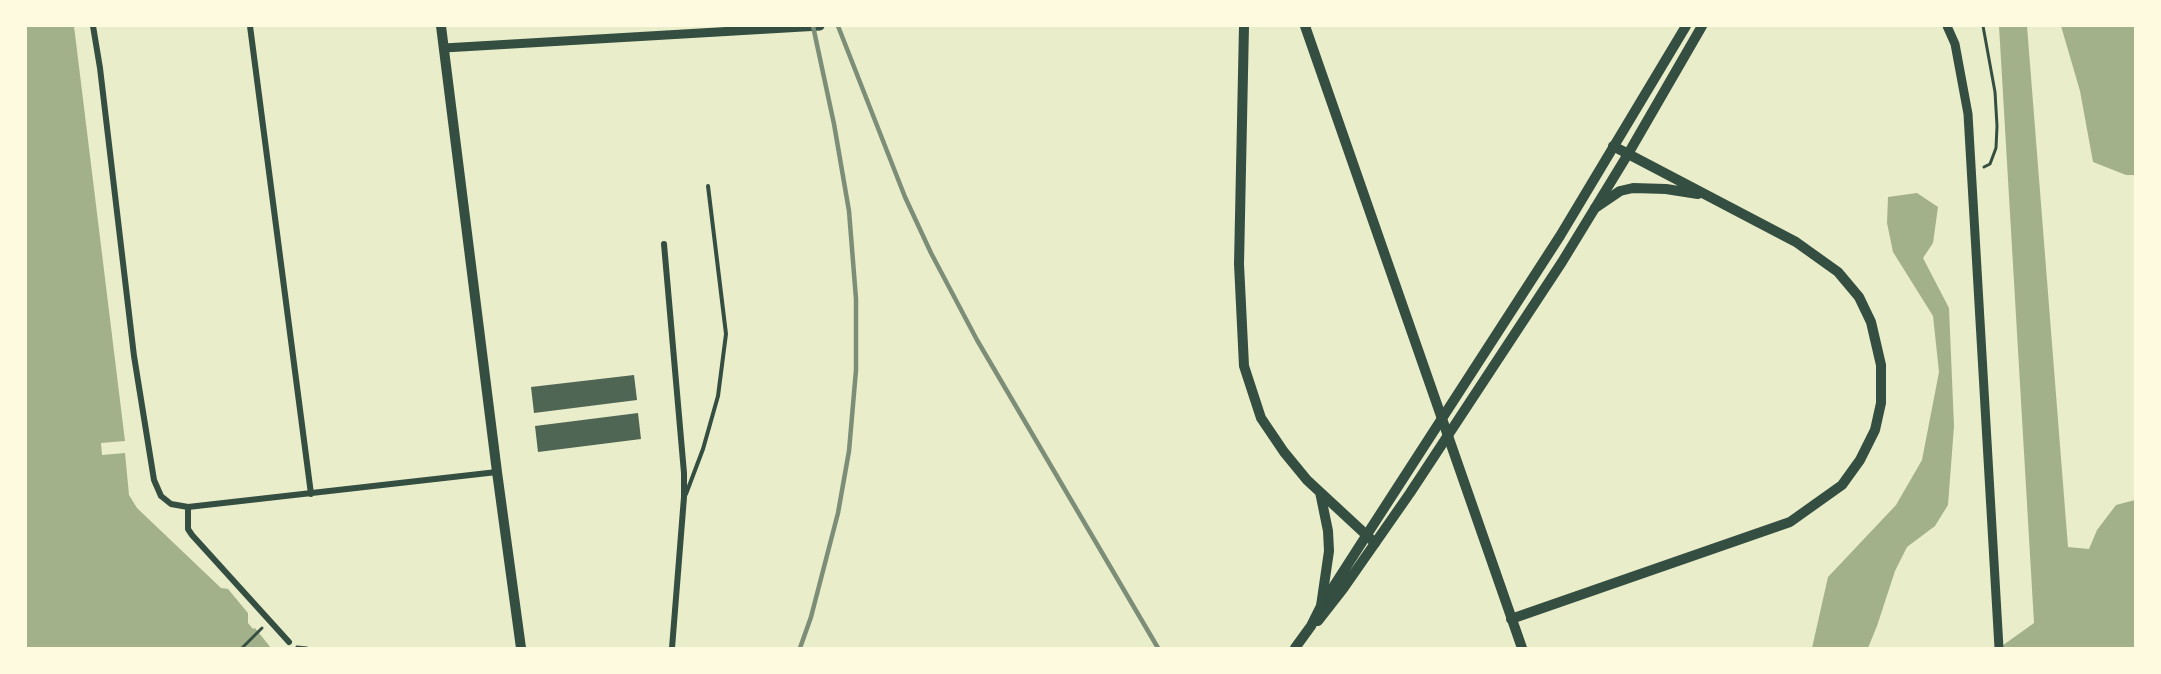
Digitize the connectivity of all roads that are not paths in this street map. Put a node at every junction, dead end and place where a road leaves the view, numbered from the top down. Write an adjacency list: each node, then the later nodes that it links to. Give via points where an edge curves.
1 (93, 26): 21 (street, via 134,356 154,480 165,501)
2 (250, 26): 19 (street)
3 (441, 26): 10 (main road)
4 (820, 26): 10 (street)
5 (1244, 26): 18 (main road, via 1239,264 1244,366 1261,418 1284,452)
6 (1305, 26): 24 (main road)
7 (1686, 26): 11 (main road)
8 (1702, 26): 12 (main road)
9 (1947, 26): 31 (street, via 1955,44 1968,114)
10 (444, 48): 17 (main road)
11 (1613, 146): 12 (main road); 22 (main road, via 1560,236 1398,485)
12 (1628, 154): 14 (main road); 15 (main road)
13 (708, 186): 20 (lane, via 726,334 718,396)
14 (1710, 196): 15 (main road, via 1633,189 1620,191); 24 (main road, via 1796,242 1838,272 1859,297 1871,322 1881,365 1881,403 1875,430 1842,484 1790,522)
15 (1595, 207): 22 (main road, via 1410,493)
16 (664, 244): 20 (street)
17 (496, 472): 19 (street); 27 (main road)
18 (1320, 492): 22 (main road); 23 (main road, via 1329,551)
19 (311, 494): 21 (street)
20 (684, 497): 28 (street)
21 (188, 507): 26 (street, via 188,529 192,535)
22 (1370, 539): 23 (main road); 25 (main road, via 1343,590)
23 (1321, 606): 25 (main road)
24 (1511, 619): 30 (main road)
25 (1311, 626): 29 (main road)
26 (289, 642)
27 (521, 648)
28 (672, 648)
29 (1295, 648)
30 (1522, 648)
31 (1999, 648)

